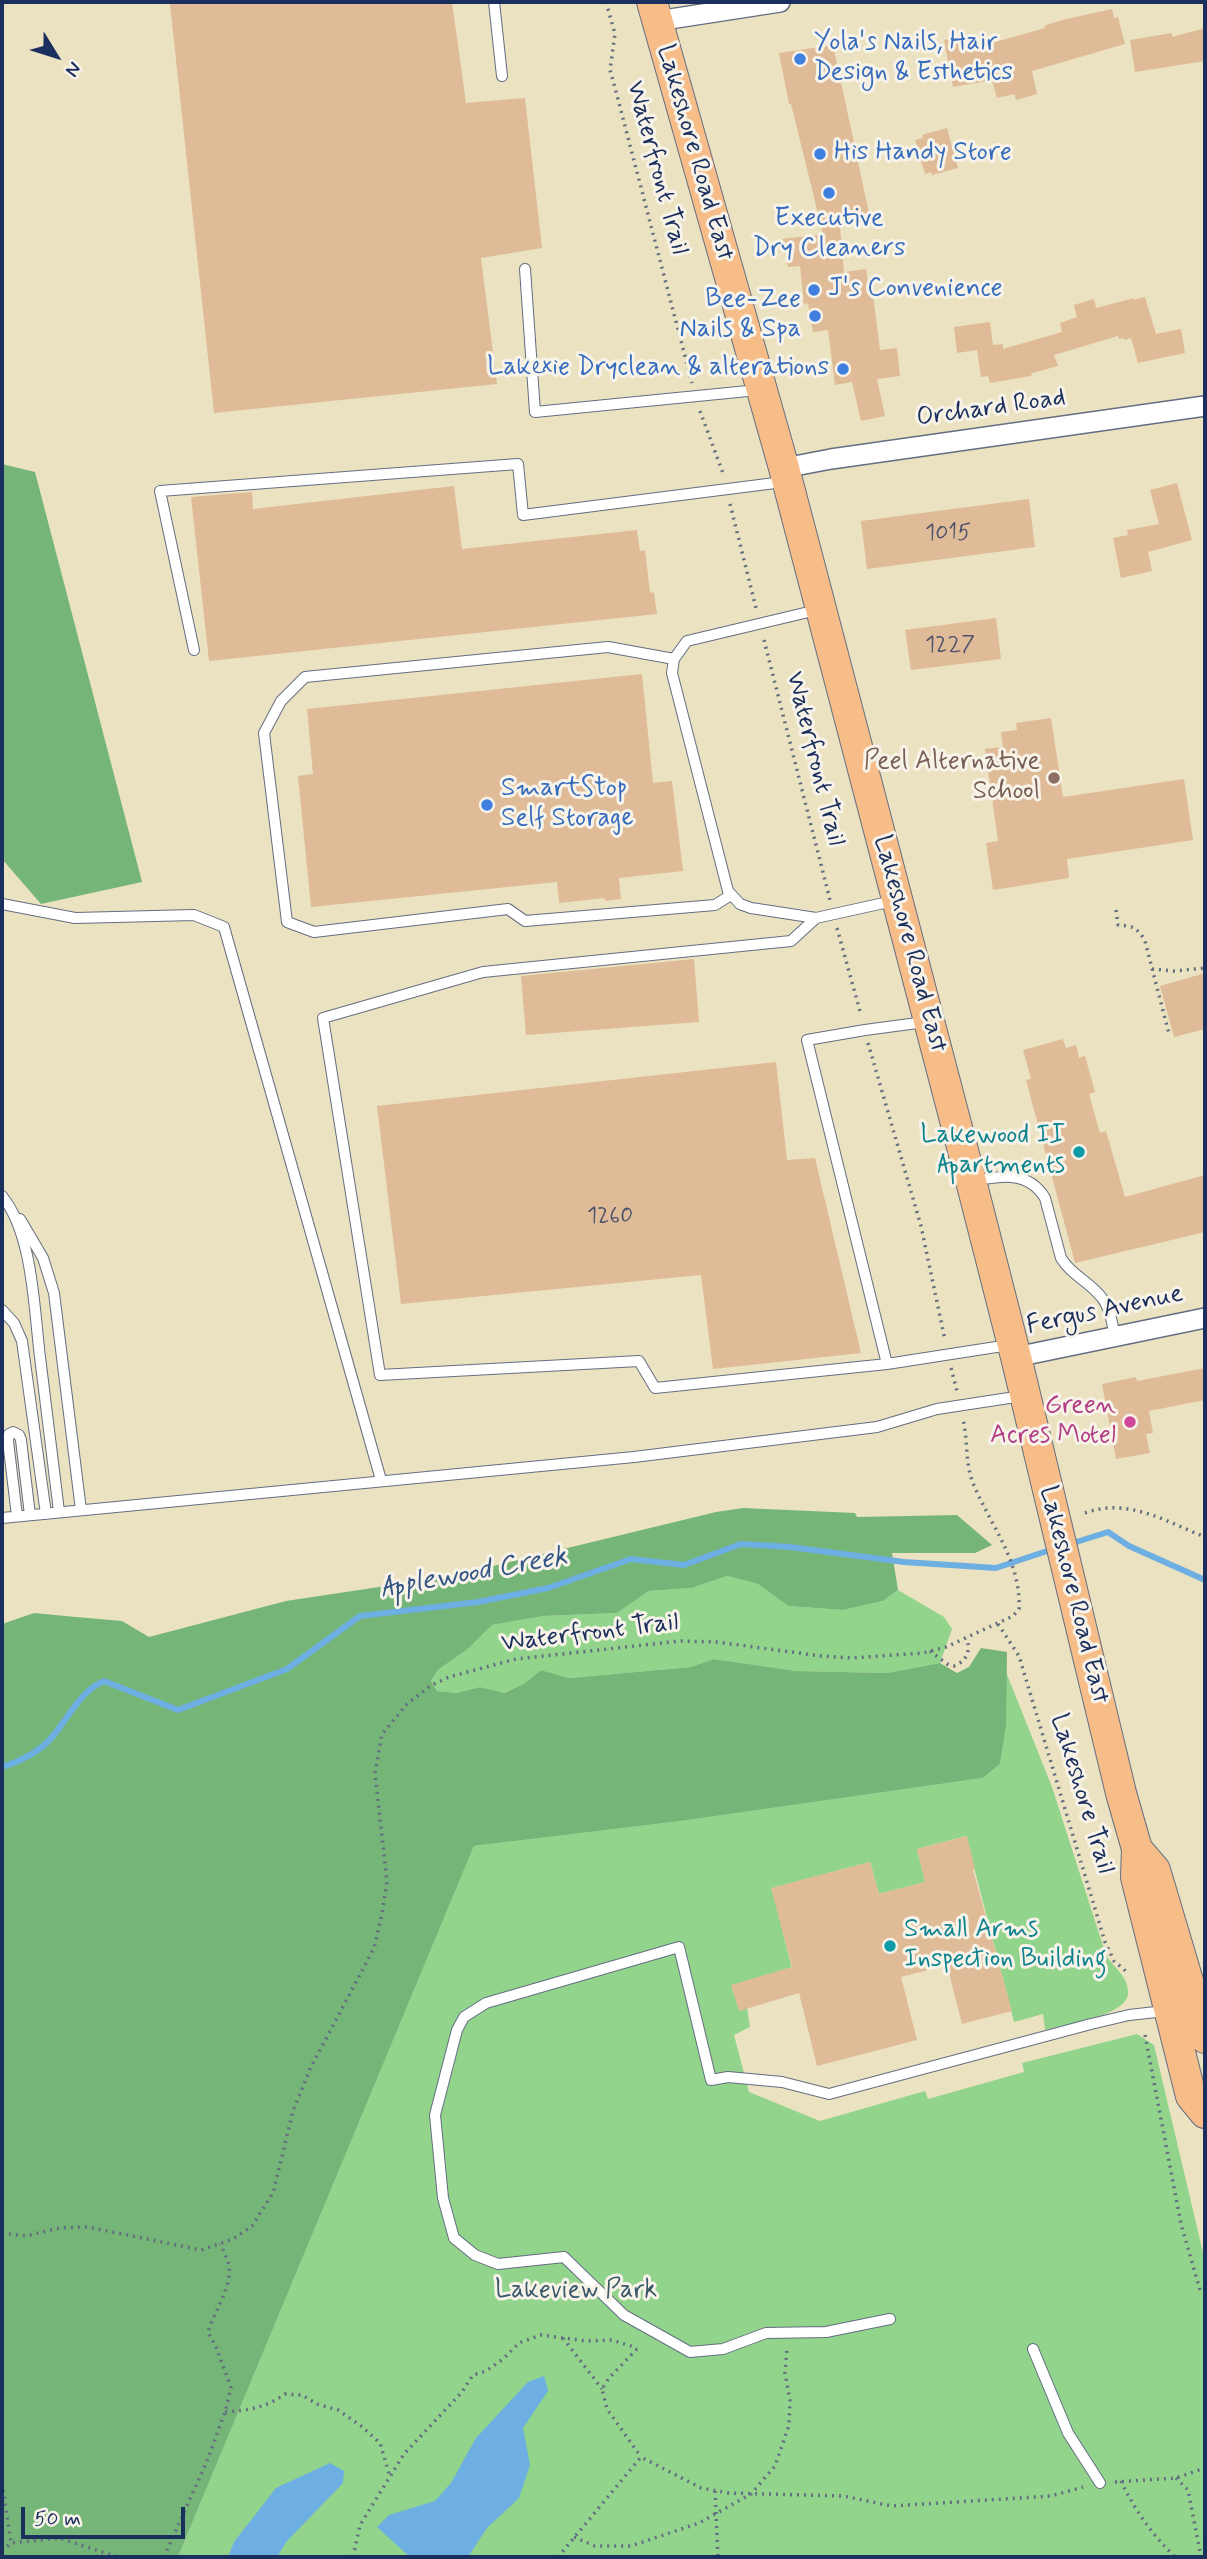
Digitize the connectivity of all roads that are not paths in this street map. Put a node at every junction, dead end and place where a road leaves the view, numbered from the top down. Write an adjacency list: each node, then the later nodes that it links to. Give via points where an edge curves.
1 (494, 2): 4 (lane)
2 (780, 2): 3 (street)
3 (654, 11): 6 (main road, Lakeshore Road East)
4 (502, 76)
5 (525, 269): 6 (lane, via 535,412)
6 (762, 390): 8 (main road, Lakeshore Road East)
7 (1205, 406): 8 (street, Orchard Road, via 831,458)
8 (785, 474): 9 (main road, Lakeshore Road East); 10 (lane, via 523,515 518,464 160,491)
9 (821, 609): 11 (lane, via 687,641); 13 (main road, Lakeshore Road East)
10 (194, 650)
11 (674, 659): 12 (lane, via 672,673); 12 (lane, via 608,648 305,677 281,701 264,733 286,922 314,932 508,909 525,921 715,905)
12 (731, 895): 15 (lane, via 751,908)
13 (897, 900): 15 (lane); 16 (main road, Lakeshore Road East)
14 (2, 904): 25 (lane, via 75,918 194,915 225,927)
15 (816, 918): 23 (lane, via 790,941 483,972 323,1018 380,1375 639,1361 655,1388)
16 (929, 1022): 17 (main road, Lakeshore Road East); 23 (lane, via 807,1040)
17 (971, 1181): 21 (lane, via 1016,1176 1041,1191 1061,1258 1100,1295); 22 (main road, Lakeshore Road East)
18 (5, 1200): 26 (lane, via 34,1240 54,1293); 27 (lane, via 20,1231 30,1281)
19 (2, 1310): 28 (lane, via 15,1323 22,1341)
20 (1205, 1318): 21 (street, Fergus Avenue)
21 (1115, 1336): 22 (street, Fergus Avenue)
22 (1015, 1351): 23 (lane); 24 (main road, Lakeshore Road East)
23 (887, 1364)
24 (1025, 1396): 25 (lane, via 960,1404 877,1427 634,1457); 32 (main road, Lakeshore Road East)
25 (382, 1480): 26 (lane)
26 (81, 1510): 27 (lane)
27 (59, 1512): 28 (lane)
28 (46, 1514): 29 (lane)
29 (30, 1515): 30 (lane); 30 (lane, via 21,1440 13,1433 8,1441)
30 (17, 1516): 31 (lane)
31 (2, 1518)
32 (1137, 1849): 33 (main road, Lakeshore Road East, via 1136,1877); 34 (main road, Lakeshore Road East, via 1155,1871)
33 (1171, 2010): 35 (main road, Lakeshore Road East, via 1191,2096); 36 (lane, via 1091,2024 829,2094 782,2082 711,2080 679,1947 486,2003 464,2017 435,2115 443,2198 454,2238 475,2255 498,2264 564,2257 624,2315 690,2352 723,2349 765,2333 826,2332)
34 (1205, 2038)
35 (1205, 2113)
36 (890, 2319)
37 (1033, 2349): 38 (lane, via 1068,2433)
38 (1100, 2483)

